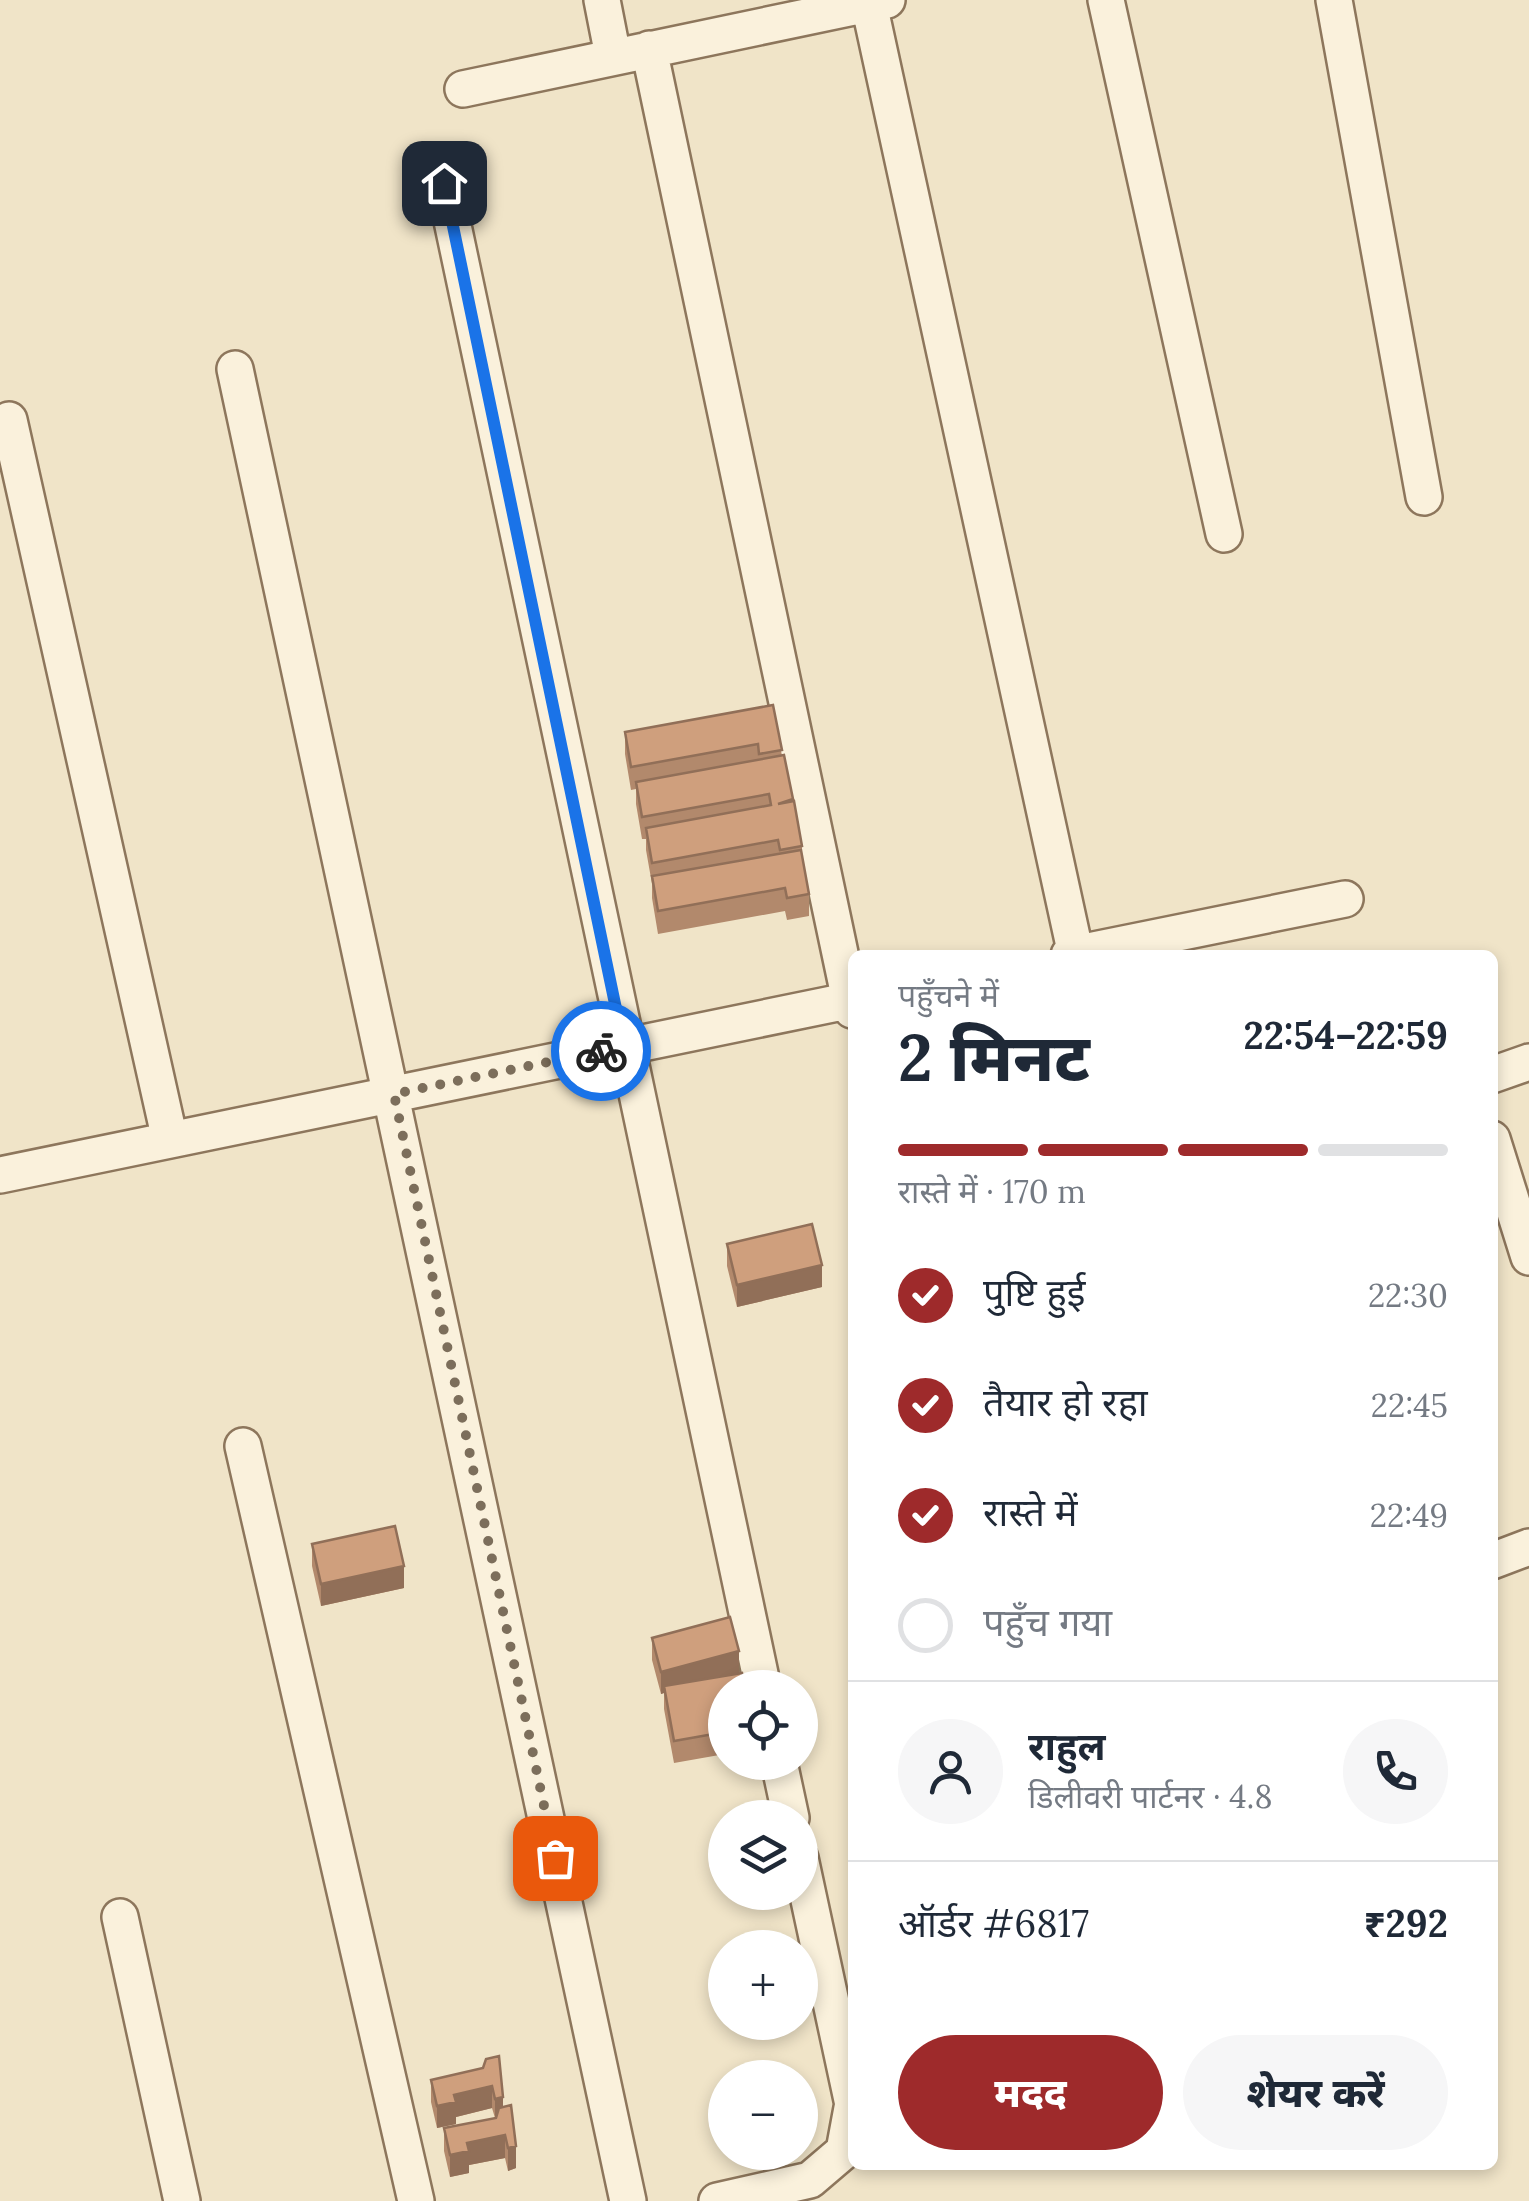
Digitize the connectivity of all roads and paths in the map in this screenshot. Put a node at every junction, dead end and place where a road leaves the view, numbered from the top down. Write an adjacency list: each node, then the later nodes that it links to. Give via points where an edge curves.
1 (602, 0): 7 (street)
2 (1106, 0): 13 (street)
3 (1334, 0): 12 (street)
4 (878, 2): 5 (street); 15 (street)
5 (766, 12): 6 (street)
6 (650, 48): 7 (street); 17 (street)
7 (613, 56): 8 (street)
8 (463, 89)
9 (444, 183): 19 (street)
10 (236, 369): 22 (street)
11 (9, 420): 23 (street)
12 (1424, 497)
13 (1224, 534)
14 (1345, 898): 16 (street)
15 (1073, 950)
16 (1098, 950)
17 (848, 984)
18 (848, 1004): 19 (street)
19 (624, 1047): 22 (street); 30 (street)
20 (1529, 1062): 21 (street)
21 (1498, 1073)
22 (394, 1094): 23 (street); 37 (street)
23 (170, 1140): 25 (street)
24 (1498, 1158): 26 (street)
25 (0, 1175)
26 (1529, 1257)
27 (242, 1446): 36 (street)
28 (1529, 1546): 29 (street)
29 (1498, 1559)
30 (759, 1670)
31 (811, 1910): 33 (street)
32 (120, 1917): 35 (street)
33 (848, 2081)
34 (848, 2130): 38 (street, via 844,2151 810,2180)
35 (182, 2201)
36 (416, 2201)
37 (628, 2201)
38 (718, 2201)

